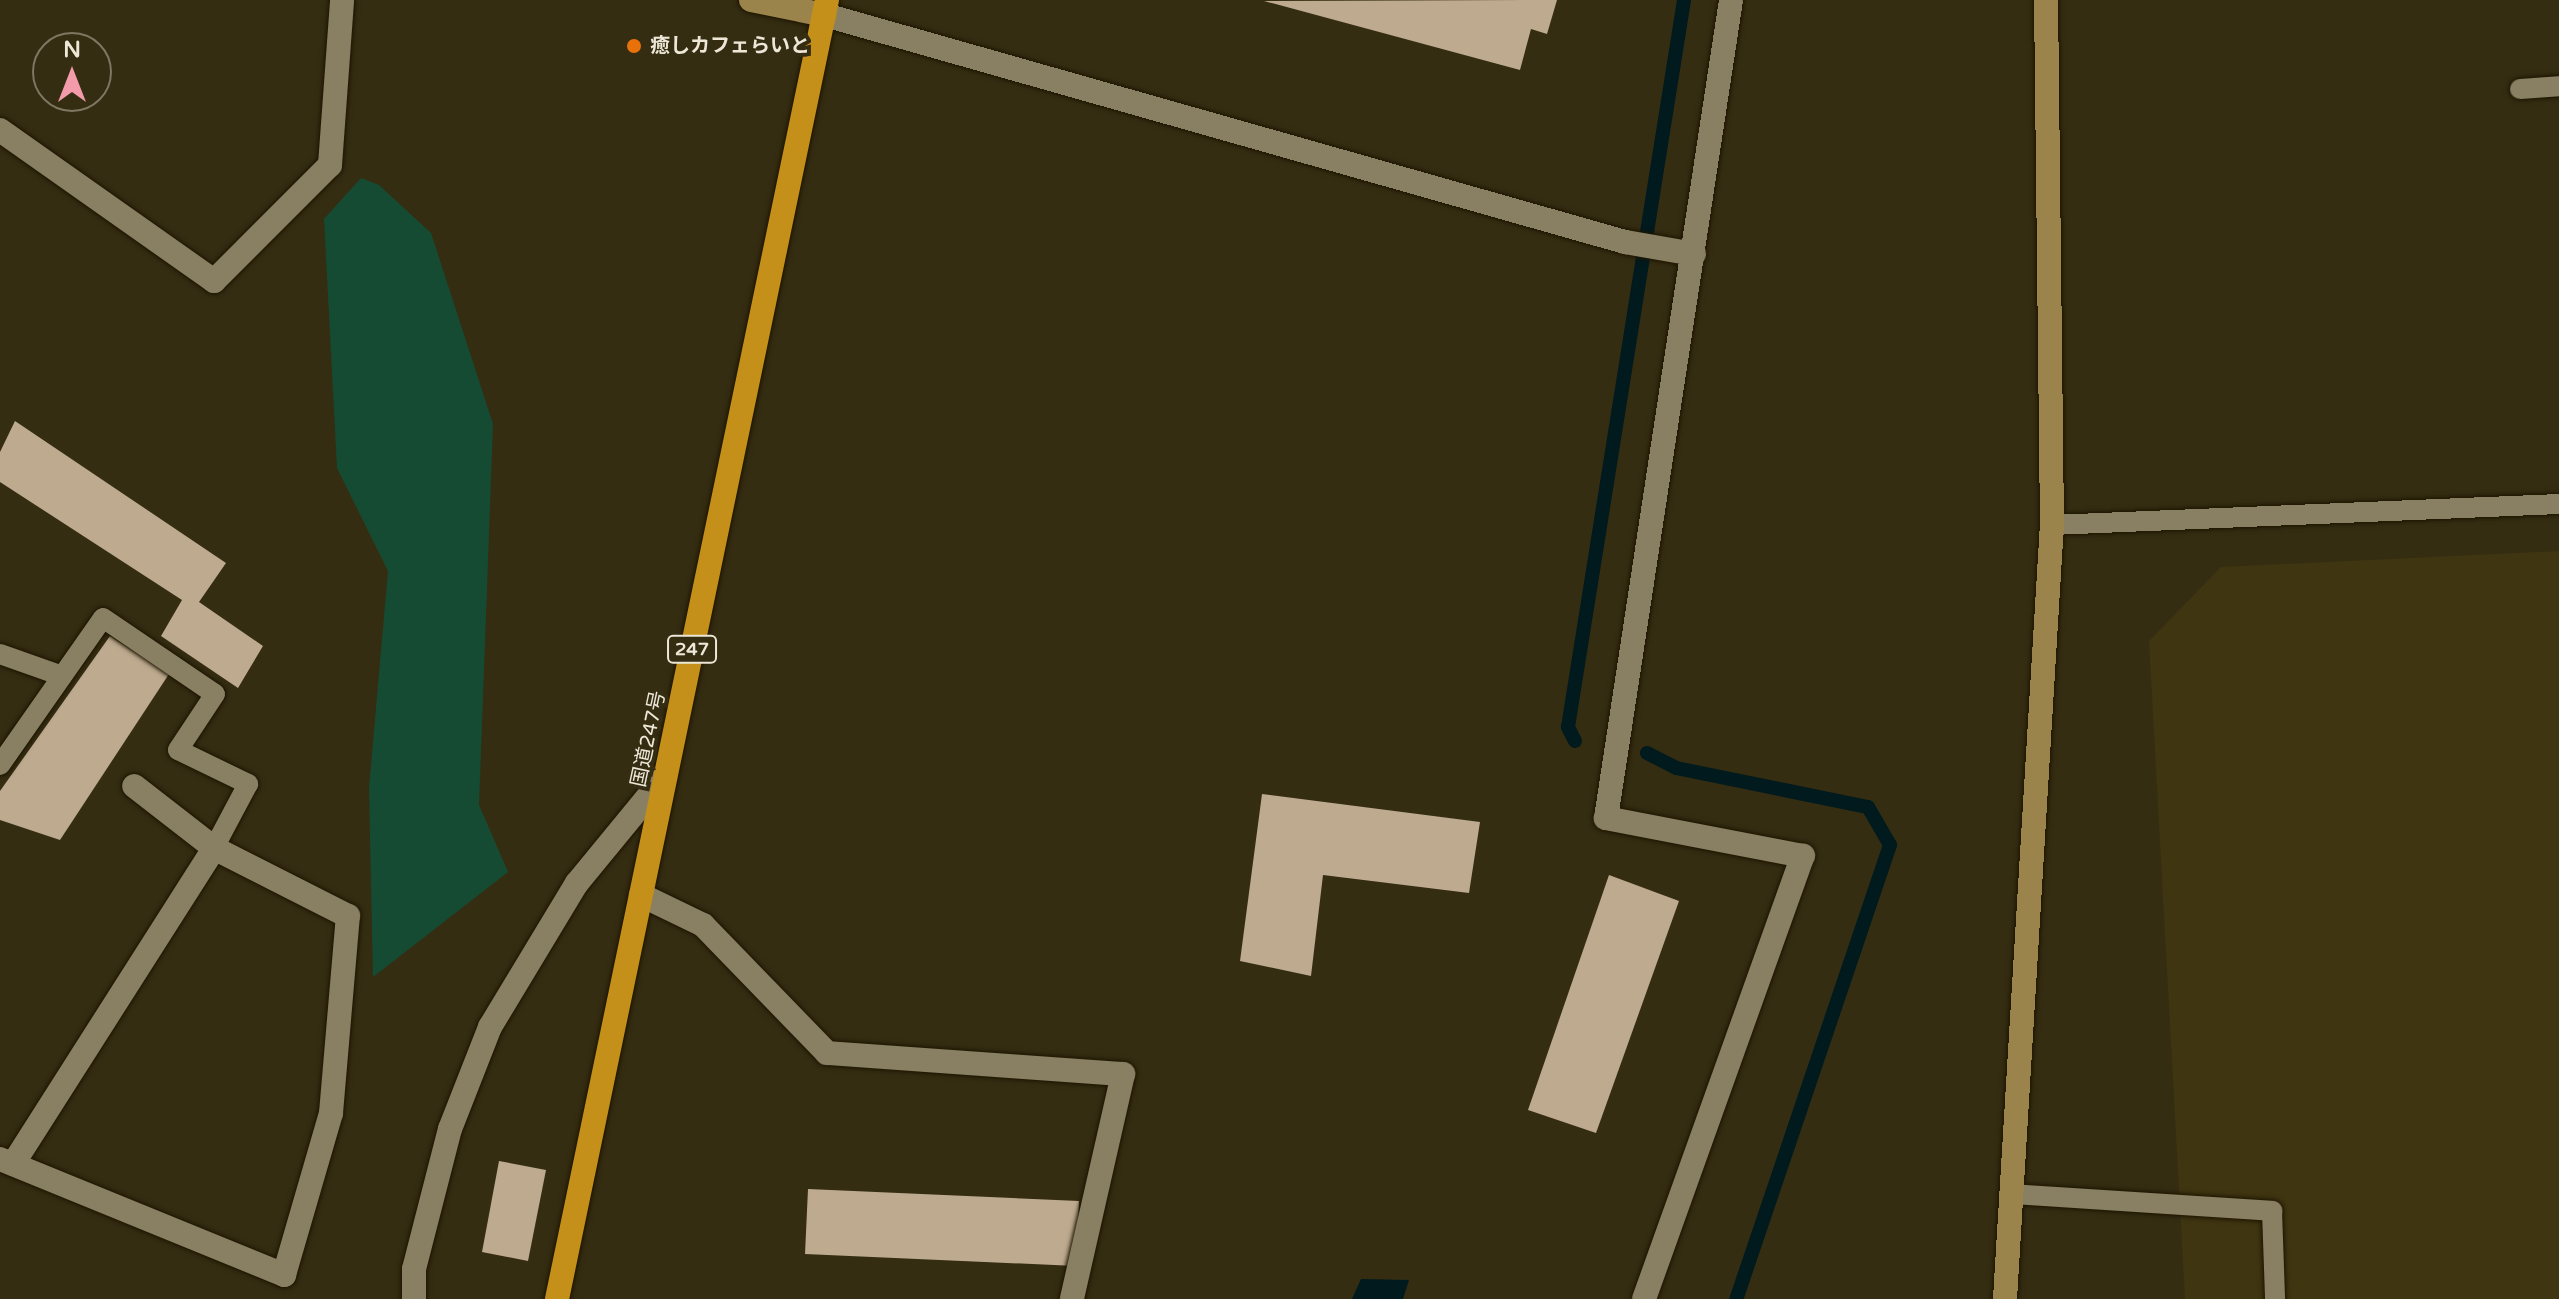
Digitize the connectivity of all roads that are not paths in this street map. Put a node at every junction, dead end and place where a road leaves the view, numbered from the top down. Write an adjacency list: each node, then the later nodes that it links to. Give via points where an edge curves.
1 (342, 0): 8 (street, via 330,165 214,281)
2 (751, 0): 5 (street)
3 (1731, 0): 9 (street)
4 (2046, 0): 11 (street)
5 (826, 8): 9 (street, via 1625,242); 15 (highway, 国道247号 / 247)
6 (2559, 86): 7 (lane)
7 (2520, 89)
8 (0, 130)
9 (1682, 252): 24 (street, via 1606,818 1803,856)
10 (2559, 504): 11 (lane)
11 (2052, 525): 20 (street)
12 (0, 654): 13 (lane)
13 (62, 676): 14 (lane); 17 (lane, via 103,618 215,694 178,750 248,784)
14 (0, 765)
15 (665, 776): 18 (highway, 国道247号 / 247); 21 (street, via 577,883 490,1027 450,1129 414,1269)
16 (134, 786): 17 (street)
17 (214, 848): 19 (street); 19 (street, via 348,916 331,1113 284,1275)
18 (641, 895): 22 (highway, 国道247号 / 247); 23 (street, via 703,925 827,1053 1123,1074)
19 (6, 1162)
20 (2012, 1194): 25 (street); 26 (lane, via 2272,1211)
21 (414, 1299)
22 (557, 1299)
23 (1072, 1299)
24 (1644, 1299)
25 (2005, 1299)
26 (2275, 1299)

